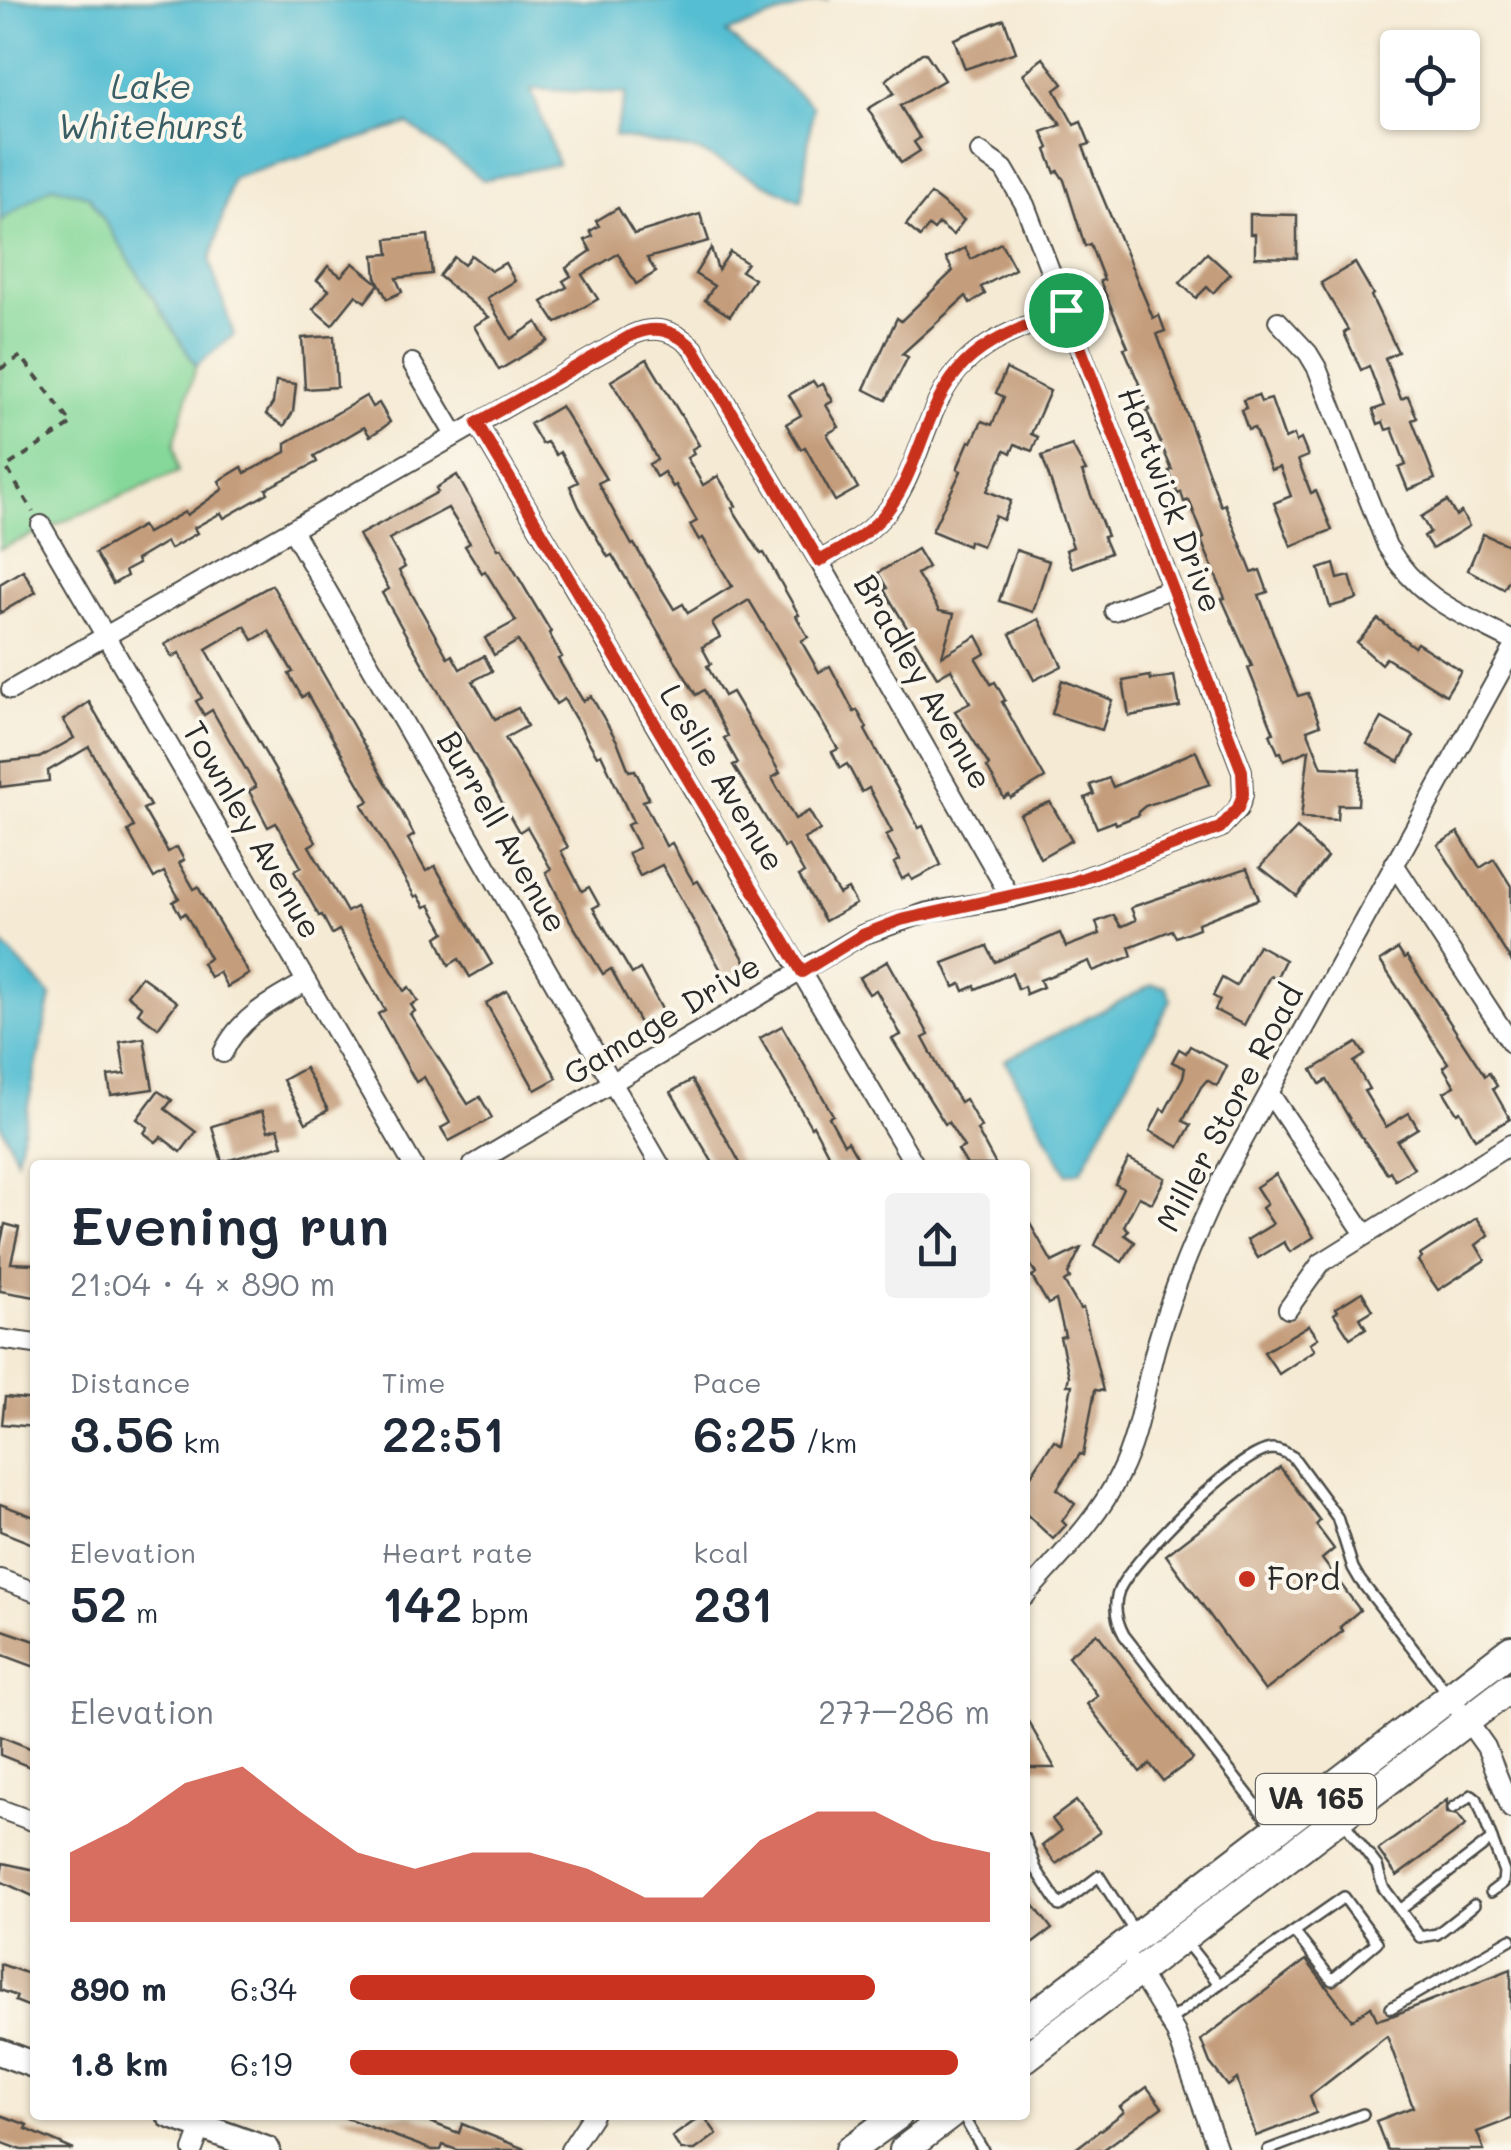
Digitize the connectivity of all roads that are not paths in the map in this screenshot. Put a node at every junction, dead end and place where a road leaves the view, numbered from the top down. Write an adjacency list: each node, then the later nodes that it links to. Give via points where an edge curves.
1 (980, 152): 2 (street, Hartwick Drive, via 1013,181)
2 (1066, 310): 9 (street, via 1001,337 962,366 884,516); 10 (street, Hartwick Drive)
3 (1278, 321): 13 (street, via 1318,368 1400,568 1444,605)
4 (412, 363): 6 (street)
5 (477, 423): 6 (street); 9 (street, Bradley Avenue, via 632,335 671,332 694,349); 19 (street, Leslie Avenue)
6 (455, 435): 8 (street)
7 (41, 525): 12 (street, Townley Avenue)
8 (292, 530): 12 (street); 23 (street, Burrell Avenue)
9 (819, 561): 18 (street, Bradley Avenue)
10 (1172, 588): 11 (street); 16 (street, Hartwick Drive)
11 (1114, 611)
12 (105, 637): 15 (street); 20 (street, Townley Avenue)
13 (1511, 640)
14 (1511, 653): 17 (street, Miller Store Road)
15 (10, 690)
16 (1242, 771): 18 (street, Gamage Drive, via 1238,808 1220,828)
17 (1394, 864): 21 (street); 24 (street, Miller Store Road)
18 (1011, 898): 19 (street, Gamage Drive, via 901,920)
19 (802, 972): 23 (street, Gamage Drive); 29 (street, Leslie Avenue)
20 (306, 982): 22 (street, via 251,1016); 26 (street, Townley Avenue)
21 (1511, 1043)
22 (223, 1053)
23 (613, 1085): 27 (street, Gamage Drive); 28 (street, Burrell Avenue)
24 (1270, 1094): 30 (street); 36 (street, Miller Store Road, via 1174,1286 1137,1430 1117,1480)
25 (1511, 1144): 30 (street)
26 (410, 1160)
27 (482, 1160)
28 (657, 1160)
29 (911, 1160)
30 (1365, 1234): 31 (street, via 1321,1263)
31 (1288, 1309)
32 (0, 1339): 33 (street)
33 (30, 1343)
34 (0, 1579): 35 (street)
35 (30, 1590)
36 (1030, 1590)
37 (1511, 1650): 39 (main road, VA 165)
38 (1511, 1687): 39 (main road, VA 165)
39 (1459, 1709): 42 (street, via 1486,1747); 43 (main road, VA 165); 45 (main road, VA 165); 45 (lane, via 1352,1568 1337,1517 1293,1457 1272,1449 1246,1458 1196,1498 1124,1582 1116,1610 1124,1634)
40 (1453, 1808): 46 (lane, via 1472,1795)
41 (0, 1809): 44 (street)
42 (1511, 1810)
43 (1340, 1818): 48 (main road, VA 165); 51 (lane, via 1381,1863 1383,1887)
44 (30, 1820)
45 (1276, 1830): 48 (lane); 55 (main road, VA 165)
46 (1492, 1838): 49 (lane, via 1504,1877); 51 (lane)
47 (1030, 1853): 55 (lane, via 1060,1906 1099,1876)
48 (1293, 1853): 53 (main road, VA 165)
49 (1491, 1892)
50 (1474, 1904): 51 (lane, via 1428,1937 1420,1937)
51 (1400, 1910)
52 (1295, 1933): 52 (lane, via 1344,1897 1377,1942 1332,1980); 56 (lane)
53 (1182, 1938): 55 (main road, VA 165); 56 (lane)
54 (1511, 1939): 57 (lane)
55 (1133, 1951): 58 (main road, VA 165); 59 (street); 61 (main road, VA 165)
56 (1219, 1984): 59 (lane)
57 (1391, 2008)
58 (1030, 2019)
59 (1169, 2021): 74 (street)
60 (0, 2052): 62 (main road)
61 (1030, 2053)
62 (30, 2063)
63 (1363, 2114): 75 (lane)
64 (590, 2120): 70 (street)
65 (891, 2120): 71 (main road)
66 (943, 2120): 72 (main road)
67 (965, 2120): 73 (lane)
68 (200, 2131): 69 (main road)
69 (267, 2150)
70 (570, 2150)
71 (850, 2150)
72 (904, 2150)
73 (983, 2150)
74 (1218, 2150)
75 (1268, 2150)

